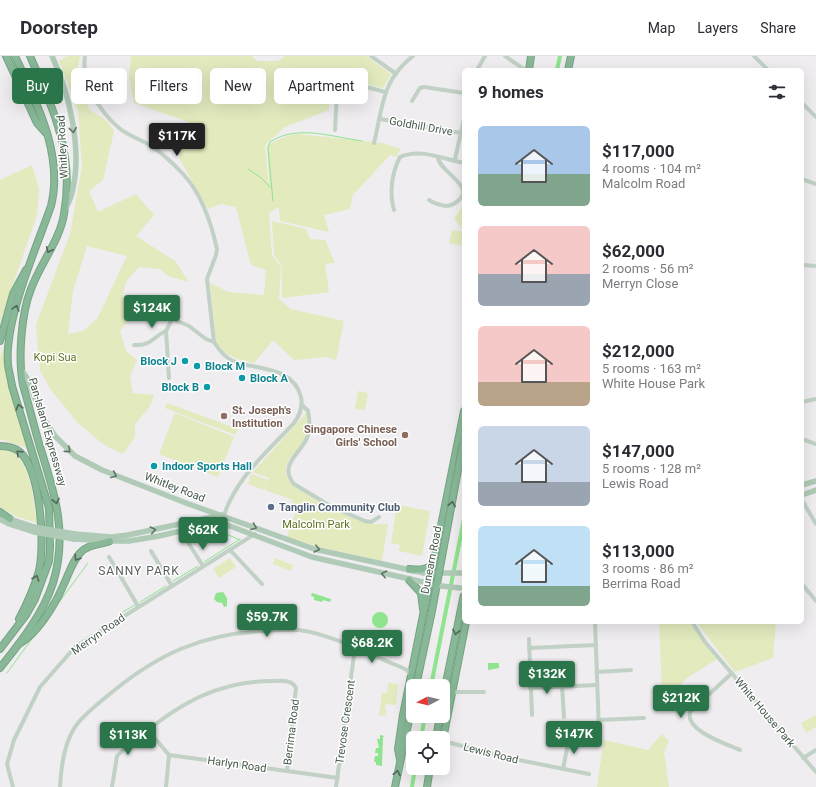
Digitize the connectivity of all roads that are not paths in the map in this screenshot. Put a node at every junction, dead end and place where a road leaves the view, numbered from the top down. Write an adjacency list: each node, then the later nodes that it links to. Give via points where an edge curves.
1 (6, 56): 28 (highway, via 37,123)
2 (15, 56): 28 (highway, Pan-Island Expressway, via 40,111)
3 (30, 56): 39 (highway, Pan-Island Expressway, via 62,137 67,170)
4 (52, 56): 39 (main road, Whitley Road, one-way to 39, via 62,78 70,108 74,143 73,188)
5 (85, 56): 47 (street, via 84,73 92,93 108,117 122,130 160,152 184,174 204,206 217,249 206,279)
6 (371, 56): 18 (street)
7 (414, 56): 18 (street)
8 (485, 56): 13 (street)
9 (506, 56): 14 (street)
10 (531, 56): 15 (highway)
11 (570, 56): 16 (highway)
12 (754, 56): 17 (street)
13 (478, 68)
14 (518, 68)
15 (529, 68)
16 (568, 68)
17 (766, 68)
18 (395, 73): 19 (street)
19 (385, 92): 24 (street); 26 (street, via 352,83 341,83 337,93)
20 (462, 93): 21 (street, via 424,87 420,88)
21 (412, 101)
22 (804, 105): 23 (street)
23 (816, 117)
24 (380, 119): 27 (street, Goldhill Drive); 29 (street)
25 (462, 128): 27 (street)
26 (335, 130)
27 (461, 133): 31 (street)
28 (47, 134): 40 (highway, Pan-Island Expressway, via 54,175 54,194)
29 (374, 143)
30 (438, 157): 32 (street); 35 (street, via 442,167); 38 (street, via 418,153 400,157 392,186)
31 (455, 159)
32 (462, 163)
33 (804, 179): 34 (street)
34 (816, 184)
35 (462, 186)
36 (462, 197): 37 (street, via 449,206 435,205)
37 (429, 200)
38 (394, 210)
39 (64, 214): 49 (highway, Pan-Island Expressway, one-way to 49, via 30,290 22,334)
40 (34, 255): 46 (highway, via 13,294); 97 (highway, Pan-Island Expressway, one-way to 40, via 35,599 49,561 50,547 49,508 8,365 8,346 16,308)
41 (804, 265): 42 (street)
42 (816, 266)
43 (158, 304): 44 (street, via 162,313)
44 (172, 319): 45 (street); 47 (street, via 189,326)
45 (166, 331): 48 (street, via 149,344); 50 (street)
46 (0, 341)
47 (214, 342): 53 (street, via 221,352 232,360 265,367 290,380 300,394)
48 (134, 345)
49 (21, 369): 65 (main road, Whitley Road, one-way to 65, via 42,416 59,441 75,456 126,480); 99 (highway, Pan-Island Expressway, one-way to 99, via 23,385 57,501 60,542 52,584 40,611)
50 (169, 378)
51 (816, 399): 52 (street)
52 (804, 402)
53 (302, 405): 65 (street, via 298,418 255,464); 66 (street, via 308,411 309,431 290,462 289,478 294,484 332,507 365,521 371,522)
54 (462, 421): 79 (highway)
55 (804, 441): 56 (street)
56 (816, 444)
57 (0, 446): 97 (highway, one-way to 57, via 18,621 39,571 42,524 34,482 24,458 12,447)
58 (462, 450): 109 (highway, Dunearn Road, one-way to 58, bridge)
59 (816, 481): 60 (main road)
60 (804, 484)
61 (816, 490): 62 (main road)
62 (804, 494)
63 (804, 503): 70 (street)
64 (0, 512): 68 (highway)
65 (224, 515): 69 (street); 73 (main road, one-way to 65, via 128,535); 81 (main road, Whitley Road, one-way to 81, via 314,549)
66 (379, 517)
67 (0, 519): 71 (main road)
68 (10, 519): 71 (main road)
69 (222, 523): 72 (main road); 74 (main road, via 206,524 159,536)
70 (816, 524)
71 (34, 530): 73 (main road, bridge)
72 (255, 534): 76 (street, Merryn Road); 84 (main road, one-way to 72, via 307,555)
73 (75, 536): 74 (main road)
74 (110, 541): 99 (highway, one-way to 99, via 92,546 80,553 41,623 28,640)
75 (189, 544): 80 (street)
76 (230, 550): 80 (street, Merryn Road); 85 (street)
77 (151, 551): 87 (street)
78 (109, 557): 92 (street)
79 (435, 560): 81 (highway, via 423,569); 83 (highway)
80 (203, 566): 87 (street, Merryn Road)
81 (408, 569): 83 (main road, Whitley Road)
82 (462, 573): 83 (main road, Whitley Road)
83 (431, 574): 86 (highway)
84 (409, 580): 86 (main road); 93 (highway, via 421,593)
85 (262, 584)
86 (430, 584): 89 (main road, bridge); 93 (highway)
87 (172, 586): 92 (street, Merryn Road)
88 (804, 586): 90 (street)
89 (462, 588)
90 (816, 601)
91 (462, 604): 110 (highway, one-way to 110, bridge)
92 (138, 606): 137 (street, Merryn Road, via 75,647 40,687 11,748 7,764)
93 (423, 622): 105 (highway)
94 (466, 624): 114 (highway)
95 (595, 624): 100 (street)
96 (693, 624): 108 (street)
97 (18, 627): 103 (highway, Pan-Island Expressway)
98 (529, 639): 102 (street)
99 (18, 645): 104 (highway, Pan-Island Expressway)
100 (596, 645): 102 (street); 107 (street)
101 (355, 648): 105 (street); 136 (street, Trevose Crescent); 138 (street, via 314,632 290,629 235,632 209,638 165,656 132,676 77,724 67,745)
102 (529, 648): 113 (street)
103 (0, 649)
104 (0, 668)
105 (410, 670): 109 (highway)
106 (631, 670): 107 (street)
107 (597, 672): 111 (street)
108 (732, 674): 126 (street, White House Park, via 690,712 689,717 708,737); 129 (street, White House Park)
109 (415, 677): 130 (highway, via 398,749)
110 (447, 679)
111 (597, 685): 112 (street); 119 (street)
112 (562, 686): 113 (street); 117 (street)
113 (530, 688): 116 (street)
114 (453, 692): 115 (street); 122 (highway)
115 (484, 692)
116 (532, 715)
117 (564, 717)
118 (644, 718): 119 (street)
119 (599, 720): 123 (street)
120 (408, 723): 130 (highway)
121 (148, 730): 128 (street); 132 (street, Berrima Road, via 192,699 235,684 252,681 291,682 296,688); 139 (street, Berrima Road, via 117,756)
122 (445, 731)
123 (599, 732)
124 (569, 738): 131 (street)
125 (450, 742): 131 (street, Lewis Road)
126 (740, 750)
127 (816, 750): 129 (street)
128 (169, 755): 132 (street, Harlyn Road); 140 (street)
129 (803, 758): 133 (street, White House Park)
130 (400, 759): 142 (highway, one-way to 130)
131 (563, 769): 134 (street, Lewis Road)
132 (287, 771): 136 (street, Harlyn Road)
133 (816, 772)
134 (589, 774)
135 (429, 775): 143 (highway)
136 (338, 778): 141 (street, Trevose Crescent)
137 (13, 787)
138 (60, 787)
139 (112, 787)
140 (166, 787)
141 (336, 787)
142 (395, 787)
143 (427, 787)

